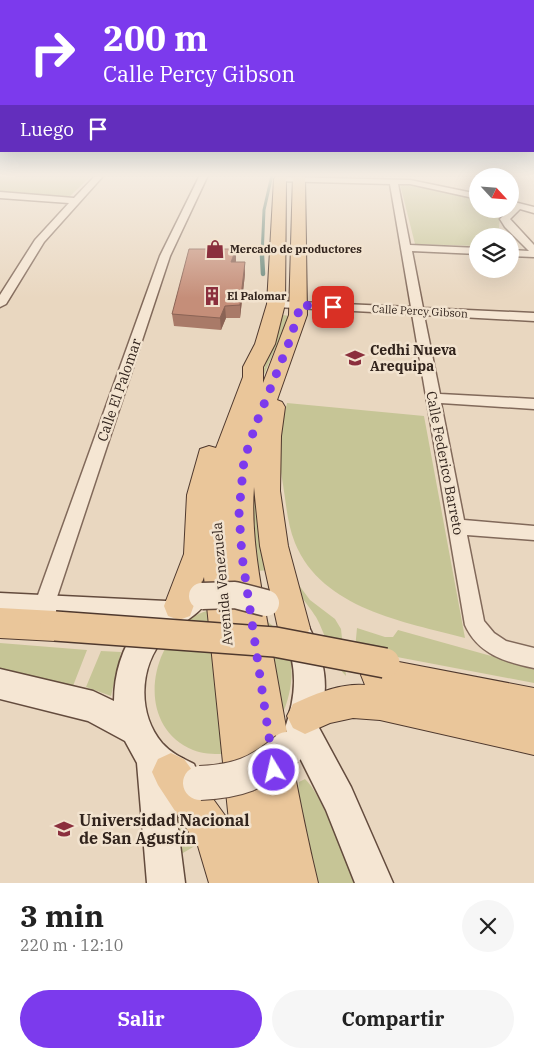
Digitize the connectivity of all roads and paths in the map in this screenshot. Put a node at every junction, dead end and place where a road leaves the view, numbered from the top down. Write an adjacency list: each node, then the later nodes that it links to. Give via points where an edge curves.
1 (61, 216): 11 (street, via 40,240)
2 (184, 216): 25 (street, Calle El Palomar, via 165,256)
3 (286, 216): 12 (main road, Avenida Venezuela)
4 (293, 216): 13 (main road, Avenida Venezuela)
5 (401, 216): 7 (street, Calle Federico Barreto)
6 (506, 218): 9 (street, via 508,225)
7 (407, 248): 8 (street); 14 (street, Calle Federico Barreto)
8 (469, 251)
9 (534, 252): 10 (street)
10 (519, 253)
11 (0, 303)
12 (276, 304): 13 (street, Calle Percy Gibson); 16 (main road, Avenida Venezuela, via 265,344)
13 (299, 305): 14 (street, Calle Percy Gibson); 17 (main road, Avenida Venezuela)
14 (418, 311): 15 (street, Calle Percy Gibson); 18 (street, Calle Federico Barreto)
15 (534, 317)
16 (253, 367): 23 (main road, via 226,408 211,445 200,495 198,554); 39 (main road, Avenida Venezuela, via 254,377 223,460 216,513 218,569 250,830)
17 (278, 371): 26 (main road, via 278,391 267,453 267,511); 40 (main road, Avenida Venezuela, via 244,460 239,512 242,556 280,809)
18 (433, 398): 19 (street); 20 (street, Calle Federico Barreto)
19 (534, 404)
20 (457, 527): 21 (street); 28 (street, Calle Federico Barreto, via 476,625 485,641)
21 (534, 533)
22 (0, 606): 25 (main road)
23 (183, 606): 25 (main road); 26 (main road, bridge, via 224,593 246,595 266,603); 33 (main road, via 151,631 138,653 130,677 129,703)
24 (0, 623): 25 (main road)
25 (49, 625): 27 (main road); 29 (main road)
26 (294, 628): 34 (main road, via 305,647 311,692)
27 (0, 637)
28 (534, 658)
29 (381, 669): 31 (main road); 32 (main road)
30 (0, 684): 33 (main road, via 93,707)
31 (534, 692)
32 (534, 705)
33 (135, 729): 36 (main road, via 143,744)
34 (298, 731): 35 (main road, via 329,706 353,701 380,703); 36 (main road, bridge, via 262,770 232,782); 41 (main road, via 339,800)
35 (534, 737)
36 (175, 771): 37 (main road); 38 (main road, via 215,836)
37 (166, 883)
38 (230, 883)
39 (260, 883)
40 (297, 883)
41 (374, 883)

